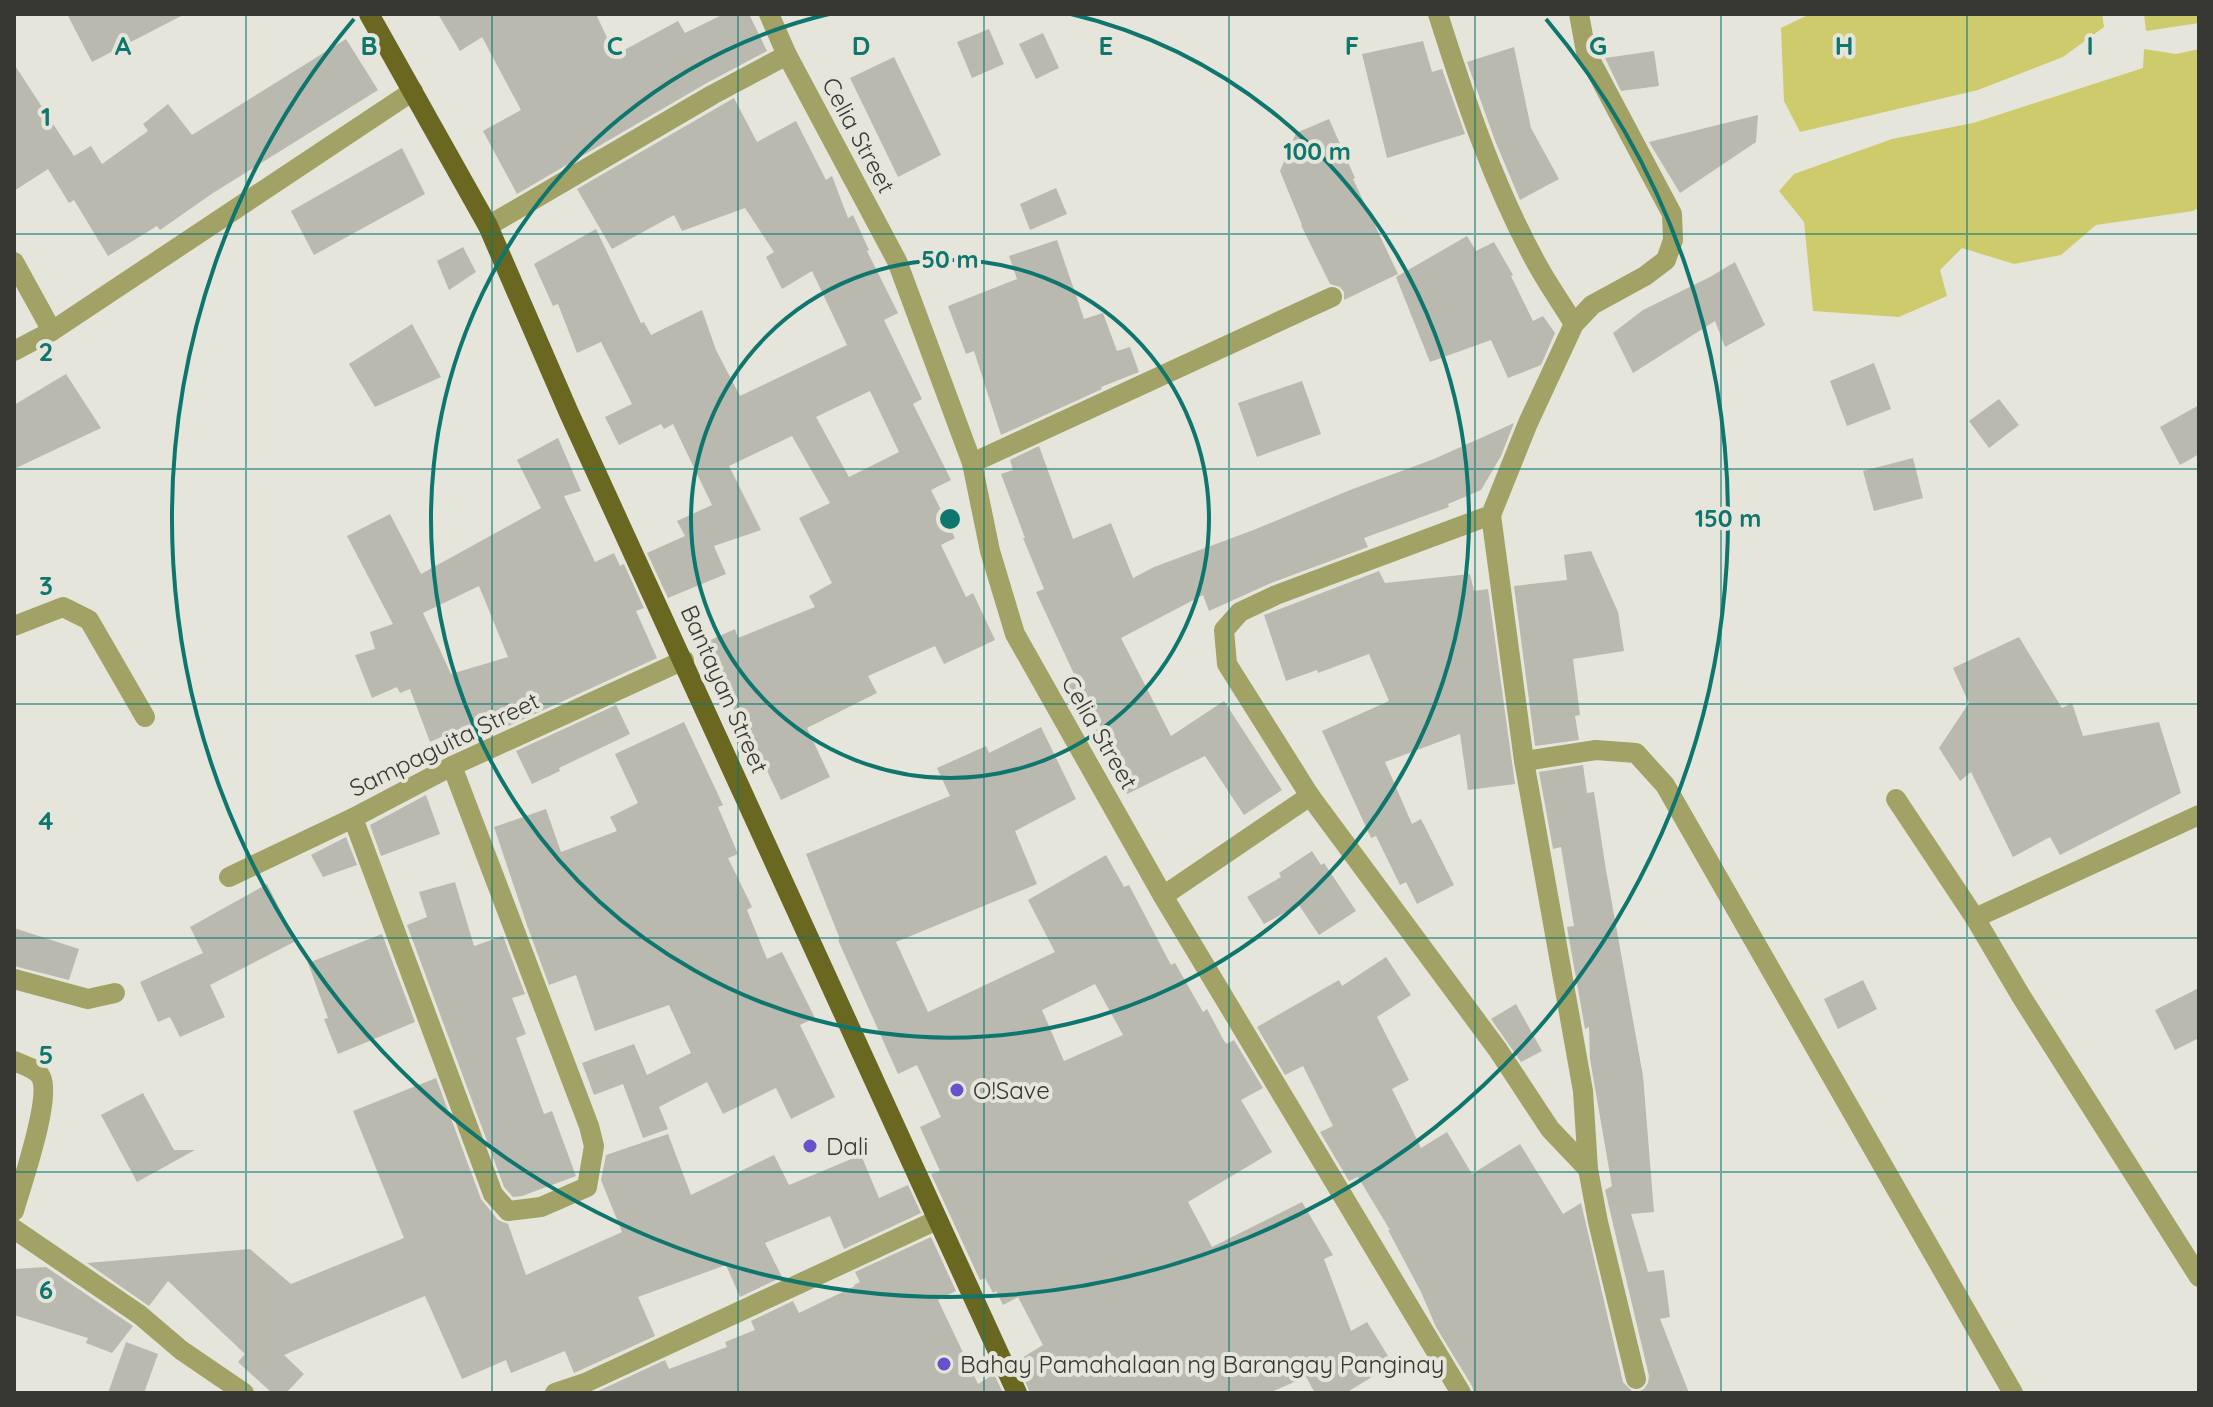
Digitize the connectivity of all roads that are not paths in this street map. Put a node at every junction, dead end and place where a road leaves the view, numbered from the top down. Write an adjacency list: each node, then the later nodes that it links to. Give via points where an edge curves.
1 (369, 14): 6 (main road, Bantayan Street)
2 (769, 14): 5 (street, Celia Street)
3 (1438, 14): 10 (street, via 1505,198 1537,265)
4 (1579, 14): 10 (street, via 1586,52 1672,214 1673,240 1666,260 1592,305)
5 (787, 55): 7 (street); 13 (street, Celia Street, via 897,261)
6 (413, 91): 7 (main road, Bantayan Street); 11 (street)
7 (488, 226): 16 (main road, Bantayan Street)
8 (14, 262): 11 (street)
9 (1332, 297): 13 (street)
10 (1574, 324): 14 (street)
11 (52, 331): 12 (street)
12 (14, 351)
13 (972, 463): 25 (street, Celia Street, via 990,551 1015,634)
14 (1491, 515): 18 (street); 20 (street, via 1276,595 1240,612 1224,630 1227,664)
15 (14, 626): 17 (street, via 63,607 89,620)
16 (684, 660): 19 (street, Sampaguita Street); 32 (main road, Bantayan Street)
17 (145, 717)
18 (1524, 761): 30 (street, via 1583,1091); 40 (street, via 1596,750 1636,753 1665,785)
19 (452, 766): 23 (street, Sampaguita Street); 23 (street, via 589,1126 594,1146 587,1187 541,1207 508,1211 493,1194)
20 (1310, 796): 25 (street); 30 (street, via 1498,1050 1550,1129)
21 (1896, 799): 26 (street)
22 (2199, 815): 26 (street)
23 (353, 818): 24 (street, Sampaguita Street)
24 (229, 877)
25 (1163, 896): 39 (street, Celia Street)
26 (1975, 918): 34 (street)
27 (14, 979): 28 (street, via 88,999)
28 (115, 993)
29 (14, 1061): 31 (street, via 36,1071 44,1088)
30 (1588, 1169): 35 (street)
31 (14, 1211)
32 (937, 1220): 37 (street); 38 (main road, Bantayan Street)
33 (14, 1229): 36 (street)
34 (2197, 1269)
35 (1636, 1379)
36 (244, 1393)
37 (555, 1393)
38 (1017, 1393)
39 (1461, 1393)
40 (2013, 1393)

